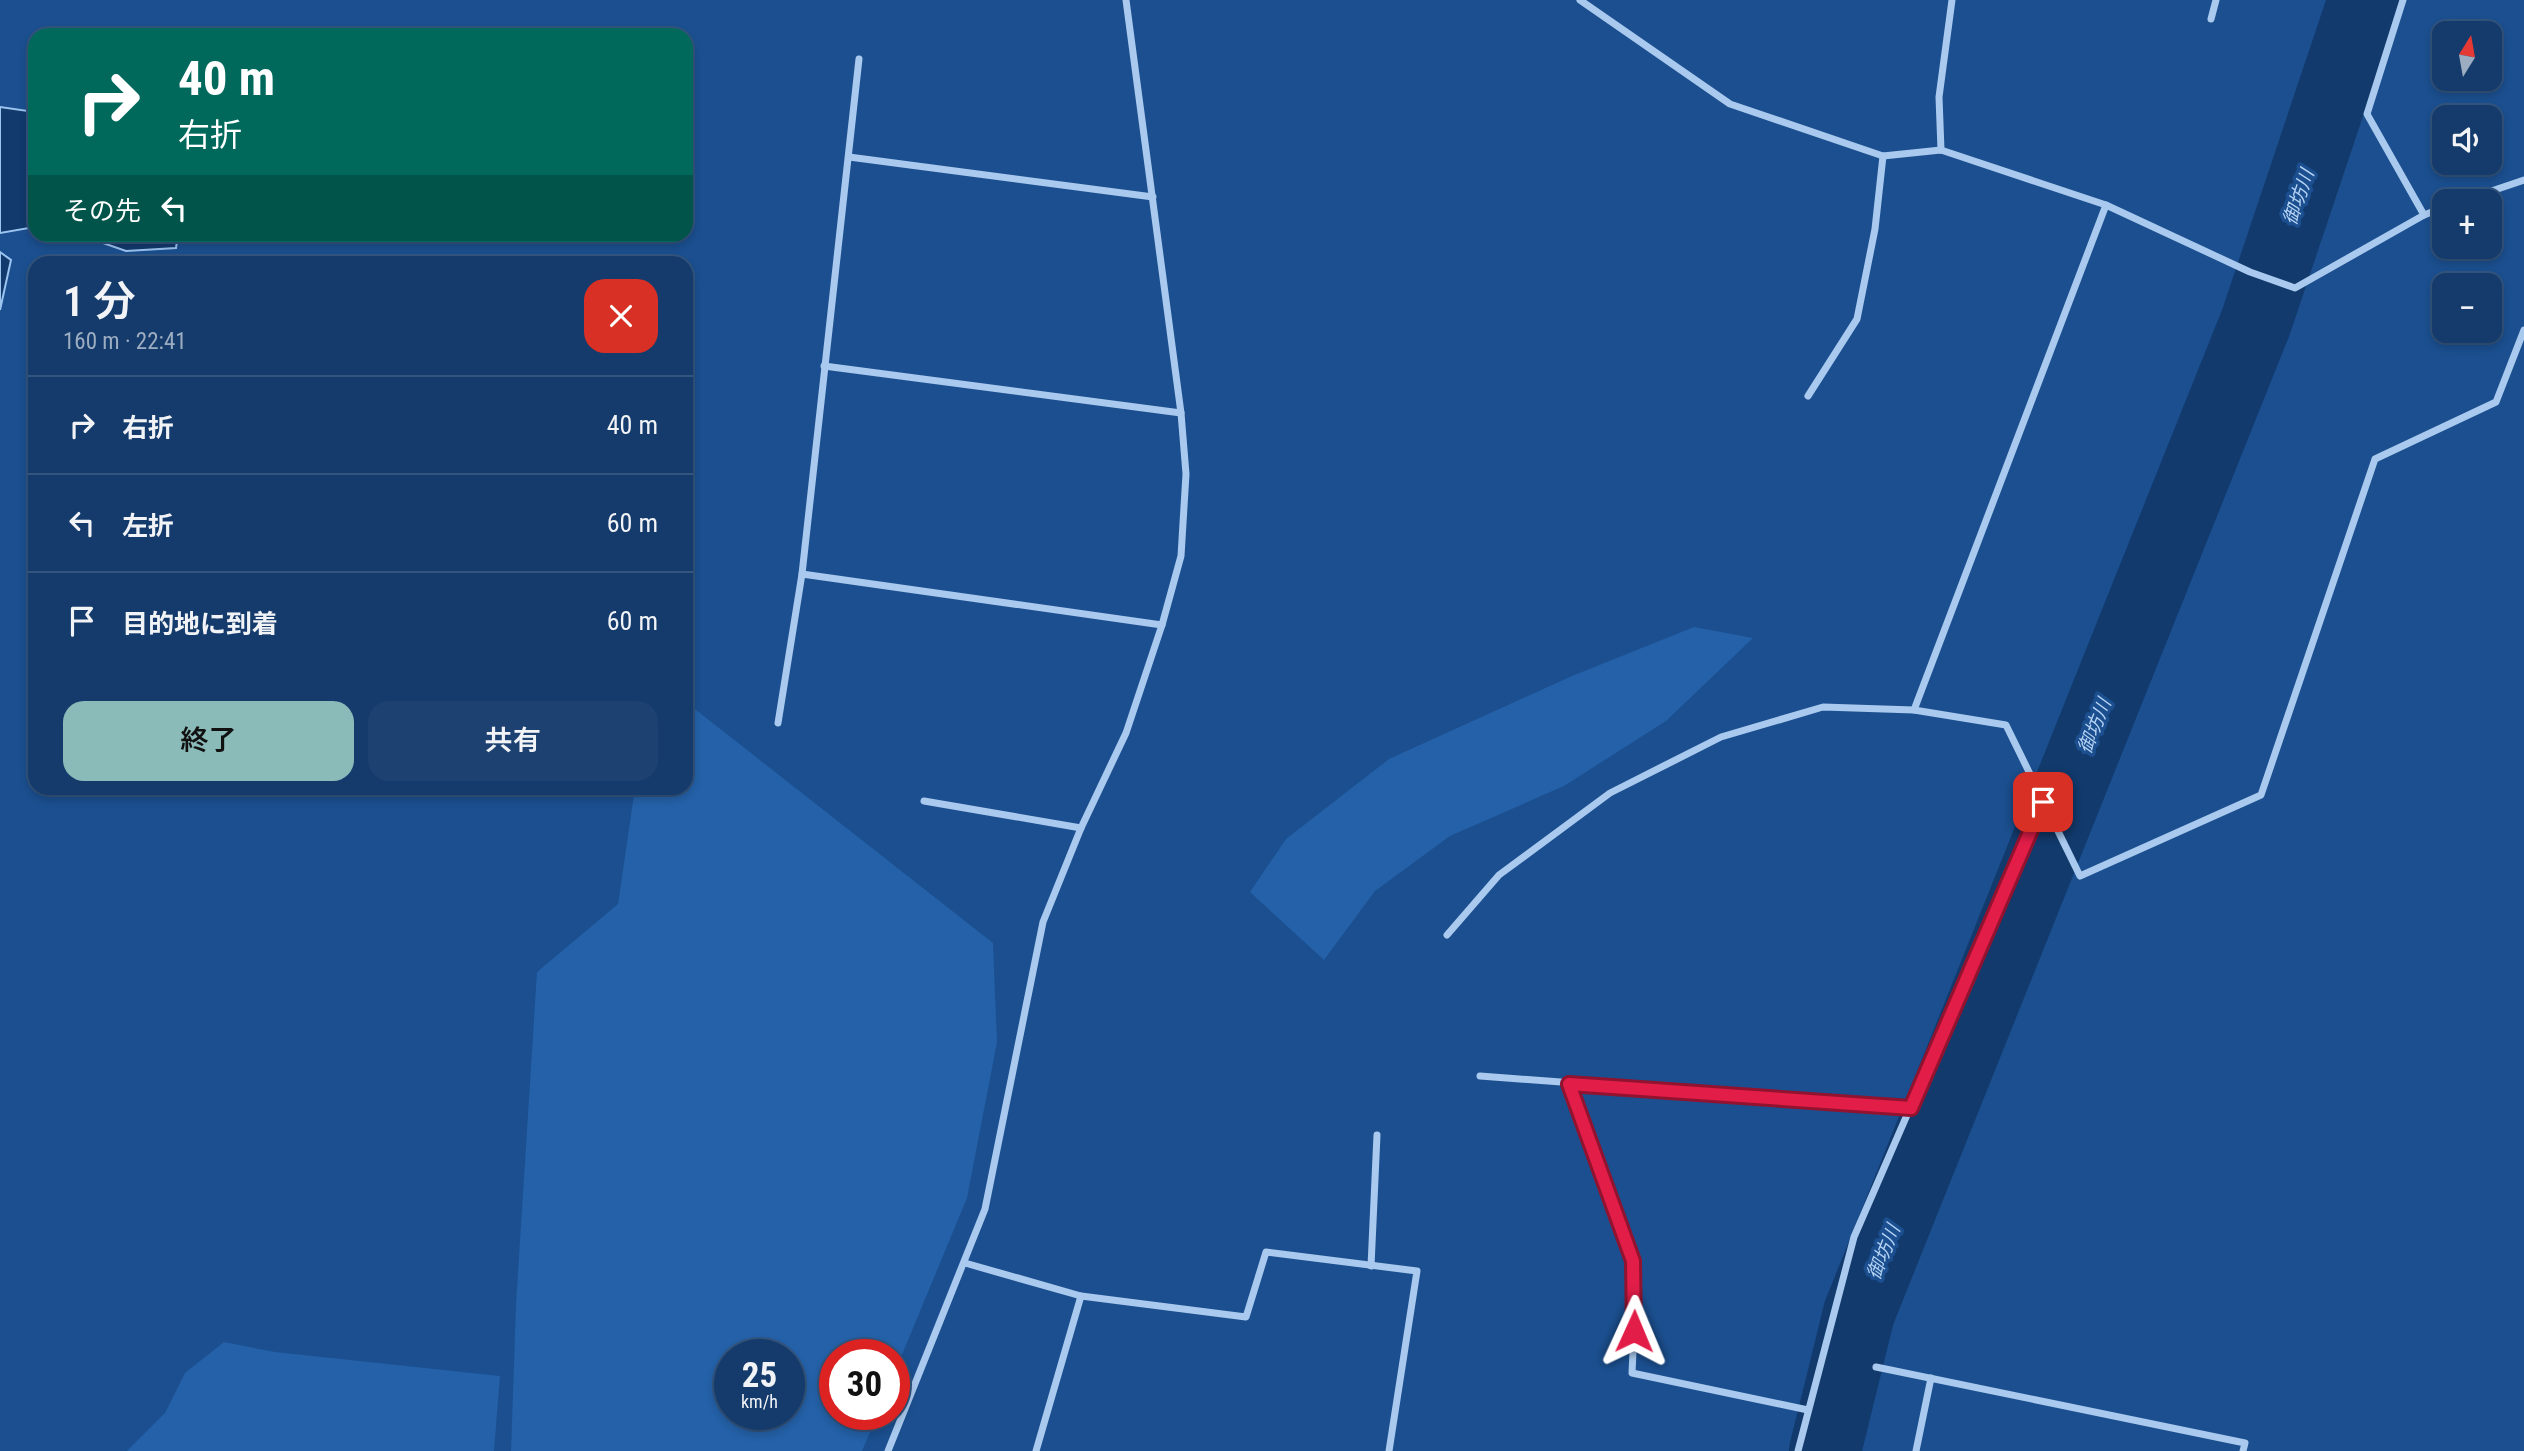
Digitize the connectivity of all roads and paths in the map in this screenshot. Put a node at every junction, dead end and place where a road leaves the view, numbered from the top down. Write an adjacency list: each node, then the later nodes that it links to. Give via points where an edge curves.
1 (1126, 0): 13 (street)
2 (1580, 0): 9 (street, via 1730,104)
3 (1952, 0): 8 (street, via 1939,97)
4 (2216, 0): 6 (street)
5 (2403, 0): 16 (street, via 2367,114)
6 (2211, 19)
7 (859, 59): 10 (street)
8 (1941, 150): 9 (street); 14 (street)
9 (1883, 156): 19 (street, via 1875,229 1857,319)
10 (849, 158): 13 (street); 18 (street)
11 (2524, 180): 12 (street)
12 (2497, 189)
13 (1153, 197): 20 (street)
14 (2106, 205): 16 (street, via 2295,288); 23 (street)
15 (2432, 212): 16 (street)
16 (2424, 215)
17 (2524, 330): 26 (street, via 2496,402 2375,459 2261,795 2080,876)
18 (824, 366): 20 (street); 21 (street)
19 (1808, 396)
20 (1181, 414): 22 (street, via 1186,474 1181,556)
21 (802, 574): 22 (street); 24 (street)
22 (1162, 625): 27 (street, via 1126,733)
23 (1914, 710): 26 (street, via 2006,726); 28 (street, via 1823,707 1721,737 1610,793 1499,875)
24 (778, 723)
25 (924, 801): 27 (street)
26 (2043, 802): 31 (street)
27 (1081, 828): 33 (street, via 1043,922 985,1209)
28 (1447, 935)
29 (1480, 1076): 30 (street)
30 (1569, 1084): 31 (street); 38 (street, via 1633,1261 1632,1373)
31 (1911, 1108): 38 (street, via 1854,1237)
32 (1377, 1135): 34 (street)
33 (965, 1262): 35 (street); 39 (street)
34 (1371, 1265): 35 (street, via 1266,1252 1246,1317); 41 (street, via 1418,1271)
35 (1081, 1296): 40 (street)
36 (1876, 1367): 37 (street)
37 (1931, 1378): 43 (street); 44 (street, via 2245,1443)
38 (1808, 1410): 42 (street)
39 (888, 1451)
40 (1036, 1451)
41 (1389, 1451)
42 (1798, 1451)
43 (1916, 1451)
44 (2243, 1451)

